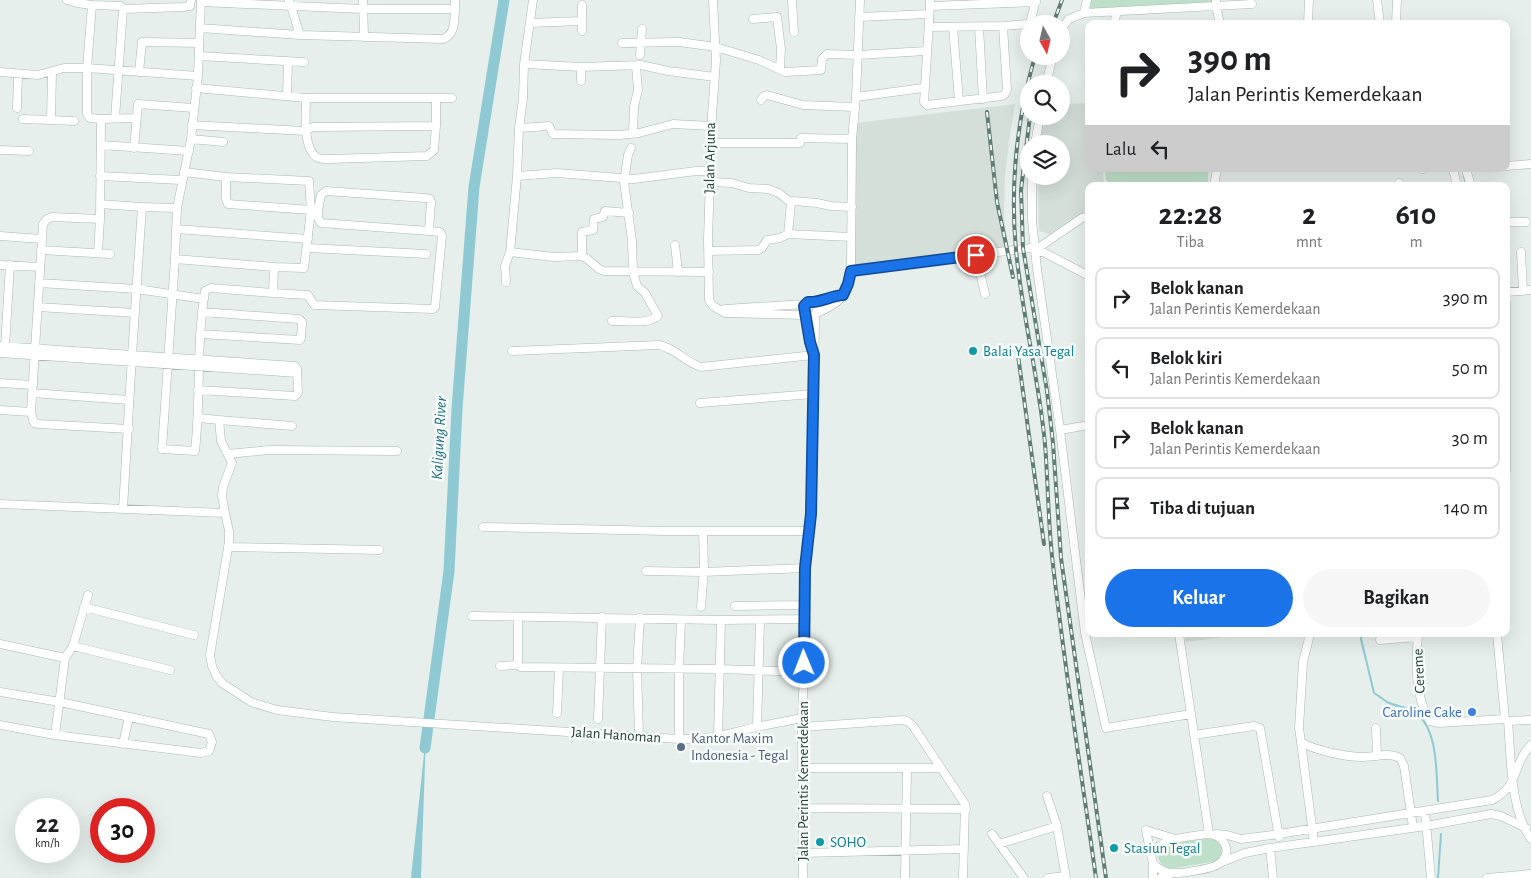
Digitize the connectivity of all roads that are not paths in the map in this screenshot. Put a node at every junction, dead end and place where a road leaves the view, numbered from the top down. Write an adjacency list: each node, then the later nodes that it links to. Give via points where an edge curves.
1 (67, 0): 18 (street)
2 (191, 0): 21 (street, via 190,6 183,8)
3 (363, 0): 22 (street)
4 (534, 0): 34 (street)
5 (713, 0): 48 (street, Jalan Arjuna)
6 (792, 0): 42 (street)
7 (860, 0): 25 (street)
8 (1087, 0): 24 (street)
9 (1309, 0): 30 (street)
10 (1376, 0): 31 (street)
11 (1397, 0): 32 (street)
12 (201, 1): 14 (street); 39 (street)
13 (1036, 1): 20 (street); 35 (street, via 1030,23)
14 (290, 3): 22 (street); 43 (street)
15 (1216, 3): 17 (street); 23 (street); 29 (street)
16 (455, 4): 22 (street); 44 (street, via 453,28 448,37)
17 (1252, 4)
18 (92, 5): 21 (street, via 121,6); 58 (street)
19 (582, 5): 33 (street)
20 (930, 7): 25 (street); 36 (street)
21 (123, 9): 60 (street)
22 (363, 9): 44 (street)
23 (1117, 11): 24 (street); 28 (street)
24 (1084, 13): 26 (street)
25 (859, 17): 51 (street)
26 (1070, 19)
27 (753, 20): 59 (street, via 777,17)
28 (1115, 20)
29 (1219, 20)
30 (1308, 20)
31 (1379, 20)
32 (1396, 20)
33 (581, 21): 34 (street); 41 (street)
34 (530, 23): 55 (street)
35 (1002, 26): 38 (street); 75 (street, via 1005,94)
36 (929, 27): 37 (street); 49 (street)
37 (953, 27): 38 (street); 77 (street)
38 (979, 27): 75 (street)
39 (200, 28): 43 (street); 46 (street)
40 (642, 29): 45 (street)
41 (582, 31)
42 (794, 32)
43 (300, 36): 44 (street)
44 (364, 37)
45 (641, 42): 47 (street); 48 (street, via 679,42); 50 (street)
46 (199, 43): 52 (street); 63 (street, via 142,42)
47 (622, 43)
48 (716, 47): 59 (street); 66 (street, Jalan Arjuna)
49 (926, 51): 51 (street); 69 (street)
50 (640, 55)
51 (858, 55): 59 (street, via 827,54 819,71 793,73); 71 (street)
52 (199, 56): 53 (street); 65 (street)
53 (288, 62): 54 (street); 70 (street)
54 (304, 62)
55 (524, 64): 57 (street); 90 (street)
56 (636, 66): 57 (street); 66 (street); 92 (street, via 638,90)
57 (581, 67): 67 (street)
58 (87, 68): 60 (street); 62 (street, via 64,68); 84 (street, via 87,114 90,118)
59 (780, 70)
60 (119, 71): 63 (street); 81 (street)
61 (0, 72): 64 (street)
62 (52, 72): 64 (street); 85 (street)
63 (140, 72): 65 (street)
64 (18, 74): 79 (street)
65 (198, 76): 68 (street)
66 (715, 77): 89 (street, Jalan Arjuna)
67 (581, 81)
68 (196, 88): 70 (street); 80 (street)
69 (924, 88): 71 (street); 77 (street, via 927,105)
70 (287, 96): 72 (street)
71 (856, 97): 78 (street)
72 (306, 98): 73 (street); 91 (street)
73 (436, 98): 74 (street); 88 (street)
74 (452, 98)
75 (982, 98): 77 (street)
76 (762, 100): 78 (street, via 767,95 803,105)
77 (959, 101)
78 (854, 107): 93 (street)
79 (16, 108)
80 (194, 108): 82 (street, via 141,104 137,106); 87 (street)
81 (115, 118): 82 (street); 84 (street)
82 (136, 118): 98 (street)
83 (23, 119): 85 (street)
84 (101, 119): 97 (street)
85 (51, 120): 86 (street)
86 (74, 121)
87 (192, 125): 91 (street); 94 (street)
88 (436, 126): 91 (street, via 313,127); 91 (street, via 431,154 385,158 318,158 310,149)
89 (712, 126): 92 (street, via 672,124); 96 (street, Jalan Arjuna)
90 (519, 128): 92 (street, via 549,126 553,134); 108 (street)
91 (305, 131)
92 (633, 133)
93 (852, 139): 96 (street, via 801,138 800,144); 116 (street)
94 (191, 140): 95 (street); 102 (street)
95 (223, 142)
96 (711, 143): 105 (street, Jalan Arjuna)
97 (101, 145): 98 (street); 106 (street)
98 (134, 148): 102 (street)
99 (631, 148): 110 (street)
100 (0, 150): 101 (street)
101 (29, 151)
102 (189, 151): 107 (street)
103 (1531, 164): 104 (street)
104 (1510, 166)
105 (710, 171): 110 (street); 111 (street, Jalan Arjuna)
106 (100, 176): 107 (street); 114 (street)
107 (183, 176): 109 (street); 117 (street)
108 (517, 176): 110 (street, via 557,173); 136 (street)
109 (226, 177): 118 (street, via 308,181); 118 (street, via 228,204)
110 (625, 179): 119 (street)
111 (710, 182): 113 (street, via 768,189); 135 (street, Jalan Arjuna)
112 (1032, 185): 134 (street)
113 (791, 203): 116 (street); 126 (street)
114 (100, 204): 115 (street); 121 (street)
115 (142, 207): 117 (street); 155 (street)
116 (852, 207): 128 (street)
117 (177, 208): 124 (street)
118 (315, 210): 125 (street, via 320,222); 125 (street, via 321,194 326,191 425,198 431,202); 130 (street)
119 (629, 213): 142 (street, via 605,211 603,217 594,219 593,230 582,232); 149 (street)
120 (1085, 217): 134 (street)
121 (100, 219): 129 (street, via 52,217 42,224); 138 (street)
122 (1510, 222): 123 (street)
123 (1526, 222)
124 (176, 229): 130 (street); 143 (street)
125 (430, 231): 157 (street, via 442,236 433,309 314,305 308,295)
126 (788, 234): 128 (street); 135 (street, via 767,240 758,250)
127 (0, 236): 129 (street)
128 (851, 238): 148 (street)
129 (42, 239): 133 (street)
130 (308, 239): 132 (street)
131 (676, 244): 150 (street)
132 (308, 248): 140 (street); 147 (street, via 304,268)
133 (41, 250): 138 (street); 146 (street)
134 (1035, 250): 141 (street, via 1024,248); 152 (street); 193 (street)
135 (709, 251): 151 (street, Jalan Arjuna)
136 (510, 252): 142 (street); 153 (street, via 505,266)
137 (1521, 252): 156 (street)
138 (98, 253): 139 (street)
139 (110, 254)
140 (426, 254)
141 (976, 255): 148 (street); 159 (street)
142 (582, 256): 149 (street, via 604,271)
143 (175, 259): 147 (street); 160 (street)
144 (0, 265): 145 (street)
145 (10, 265): 146 (street); 173 (street)
146 (40, 266): 154 (street)
147 (274, 267): 157 (street)
148 (851, 271): 161 (street)
149 (633, 272): 150 (street); 171 (street, via 637,286 658,316 641,321)
150 (678, 272): 151 (street)
151 (708, 272): 166 (street, Jalan Arjuna, via 709,300)
152 (1085, 274)
153 (506, 282)
154 (39, 284): 155 (street); 165 (street)
155 (137, 289): 160 (street); 168 (street)
156 (1527, 291): 158 (street)
157 (273, 292): 162 (street, via 209,288)
158 (1510, 292)
159 (985, 294)
160 (172, 295): 162 (street); 178 (street)
161 (843, 295): 163 (street); 169 (street, via 834,306)
162 (204, 299): 167 (street)
163 (814, 303): 164 (street); 169 (street, Jalan Perintis Kemerdekaan)
164 (805, 304): 166 (street); 170 (street, Jalan Perintis Kemerdekaan)
165 (38, 307): 168 (street); 174 (street)
166 (721, 311): 170 (street)
167 (202, 312): 172 (street); 172 (street, via 299,319 302,338)
168 (135, 314): 177 (street)
169 (815, 314): 170 (street); 176 (street, Jalan Perintis Kemerdekaan)
170 (806, 315): 176 (street, Jalan Perintis Kemerdekaan)
171 (612, 321)
172 (200, 334): 179 (street)
173 (2, 349): 174 (street)
174 (35, 351): 177 (street); 181 (street)
175 (512, 351): 176 (street, via 659,345 701,367)
176 (814, 355): 183 (street, Jalan Perintis Kemerdekaan)
177 (132, 359): 178 (street); 184 (street)
178 (169, 361): 179 (street); 188 (street, via 162,449 195,451)
179 (199, 364): 182 (street); 182 (street, via 295,366 298,393 295,396)
180 (0, 383): 181 (street)
181 (33, 389): 184 (street); 187 (street)
182 (198, 390): 188 (street)
183 (813, 394): 185 (street); 200 (street, Jalan Perintis Kemerdekaan)
184 (129, 400): 192 (street)
185 (700, 403)
186 (0, 410): 187 (street)
187 (31, 412): 192 (street, via 34,423 39,424)
188 (199, 418): 189 (street)
189 (219, 420): 190 (street); 195 (street, via 223,449)
190 (292, 426)
191 (1085, 426): 193 (street)
192 (128, 428): 197 (street)
193 (1060, 430): 220 (street)
194 (397, 451): 195 (street, via 269,450)
195 (228, 454): 198 (street, Jalan Hanoman, via 232,463 223,487)
196 (0, 504): 197 (street)
197 (123, 509): 198 (street)
198 (225, 514): 202 (street, Jalan Hanoman)
199 (483, 527): 201 (street)
200 (810, 530): 201 (street); 204 (street, Jalan Perintis Kemerdekaan)
201 (703, 531): 206 (street)
202 (228, 547): 203 (street); 256 (street, Jalan Hanoman, via 210,655 213,670 222,683 251,702 277,710 333,717)
203 (379, 550)
204 (805, 568): 206 (street); 208 (street, Jalan Perintis Kemerdekaan)
205 (646, 571): 206 (street)
206 (703, 572): 211 (street)
207 (88, 595): 210 (street)
208 (804, 605): 209 (street); 216 (street, Jalan Perintis Kemerdekaan)
209 (735, 606)
210 (84, 607): 221 (street); 230 (street)
211 (701, 607)
212 (472, 616): 213 (street)
213 (518, 617): 214 (street); 232 (street)
214 (602, 617): 215 (street); 235 (street)
215 (640, 618): 217 (street); 236 (street)
216 (804, 619): 219 (street); 241 (street, Jalan Perintis Kemerdekaan)
217 (681, 620): 218 (street); 237 (street)
218 (721, 620): 219 (street); 238 (street)
219 (760, 620): 240 (street)
220 (1085, 633)
221 (194, 635)
222 (1086, 637): 245 (street, via 1106,728)
223 (1179, 637): 245 (street)
224 (1309, 637): 259 (street, via 1303,662)
225 (1408, 637): 228 (street)
226 (1418, 637): 248 (street, Cereme, via 1420,700 1430,721)
227 (1497, 637): 248 (street)
228 (1380, 640)
229 (0, 644): 231 (street)
230 (73, 646): 231 (street); 239 (street)
231 (65, 658): 243 (street)
232 (518, 665): 233 (street); 234 (street, via 520,668)
233 (500, 666)
234 (559, 668): 235 (street); 244 (street)
235 (600, 668): 236 (street); 247 (street)
236 (637, 669): 237 (street); 256 (street)
237 (679, 669): 238 (street); 258 (street)
238 (719, 669): 240 (street); 257 (street)
239 (170, 670)
240 (758, 670): 241 (street); 252 (street)
241 (804, 672): 250 (street, Jalan Perintis Kemerdekaan)
242 (0, 692): 243 (street)
243 (60, 702): 246 (street); 254 (street)
244 (557, 713)
245 (1191, 714): 255 (street)
246 (129, 717): 260 (street); 260 (street, via 209,734 212,742 208,751 201,754)
247 (598, 719)
248 (1507, 720): 249 (street); 266 (street)
249 (1531, 720)
250 (802, 722): 252 (street, Jalan Hanoman); 263 (street, Jalan Perintis Kemerdekaan); 265 (street, Jalan Hanoman, via 907,721)
251 (0, 725): 254 (street)
252 (757, 727): 257 (street, Jalan Hanoman)
253 (1376, 728): 262 (street)
254 (55, 735): 260 (street)
255 (1194, 735): 279 (street); 280 (street, via 1254,726 1260,728)
256 (639, 736): 258 (street, Jalan Hanoman)
257 (718, 737): 258 (street, Jalan Hanoman)
258 (679, 739)
259 (1301, 742): 262 (street, via 1352,757); 277 (street)
260 (123, 744)
261 (1531, 745): 266 (street, via 1517,766)
262 (1377, 756): 272 (street, via 1396,756 1403,762)
263 (802, 768): 264 (street); 268 (street, Jalan Perintis Kemerdekaan)
264 (907, 768): 265 (street); 270 (street)
265 (940, 768): 269 (street)
266 (1513, 781): 271 (street, via 1508,790 1492,800); 276 (street)
267 (1047, 796): 273 (street)
268 (803, 808): 270 (street); 289 (street, Jalan Perintis Kemerdekaan)
269 (966, 809): 270 (street); 287 (street)
270 (906, 810): 288 (street)
271 (1425, 812): 272 (street); 274 (street)
272 (1412, 814): 275 (street); 277 (street)
273 (1057, 826): 284 (street); 294 (street)
274 (1426, 826): 275 (street); 276 (street, via 1491,814); 303 (street)
275 (1413, 827): 283 (street)
276 (1526, 828): 281 (street)
277 (1312, 829): 280 (street); 283 (street)
278 (992, 834): 284 (street)
279 (1212, 834): 280 (street, via 1241,839); 282 (street); 291 (street, via 1222,838 1226,847)
280 (1279, 834): 285 (street)
281 (1531, 839)
282 (1175, 840): 290 (street, via 1160,846); 290 (street, via 1146,830)
283 (1314, 842): 285 (street)
284 (999, 844): 298 (street)
285 (1281, 846): 286 (street)
286 (1270, 848): 291 (street, via 1245,852); 302 (street)
287 (964, 849): 288 (street); 297 (street)
288 (905, 851): 289 (street); 296 (street)
289 (802, 853): 295 (street, Jalan Perintis Kemerdekaan)
290 (1152, 859): 292 (street, via 1164,871); 300 (street)
291 (1222, 862): 292 (street, via 1212,867)
292 (1174, 873): 301 (street)
293 (1531, 874): 304 (street)
294 (1066, 877): 299 (street)
295 (803, 878)
296 (904, 878)
297 (963, 878)
298 (1024, 878)
299 (1048, 878)
300 (1153, 878)
301 (1160, 878)
302 (1273, 878)
303 (1431, 878)
304 (1486, 878)

